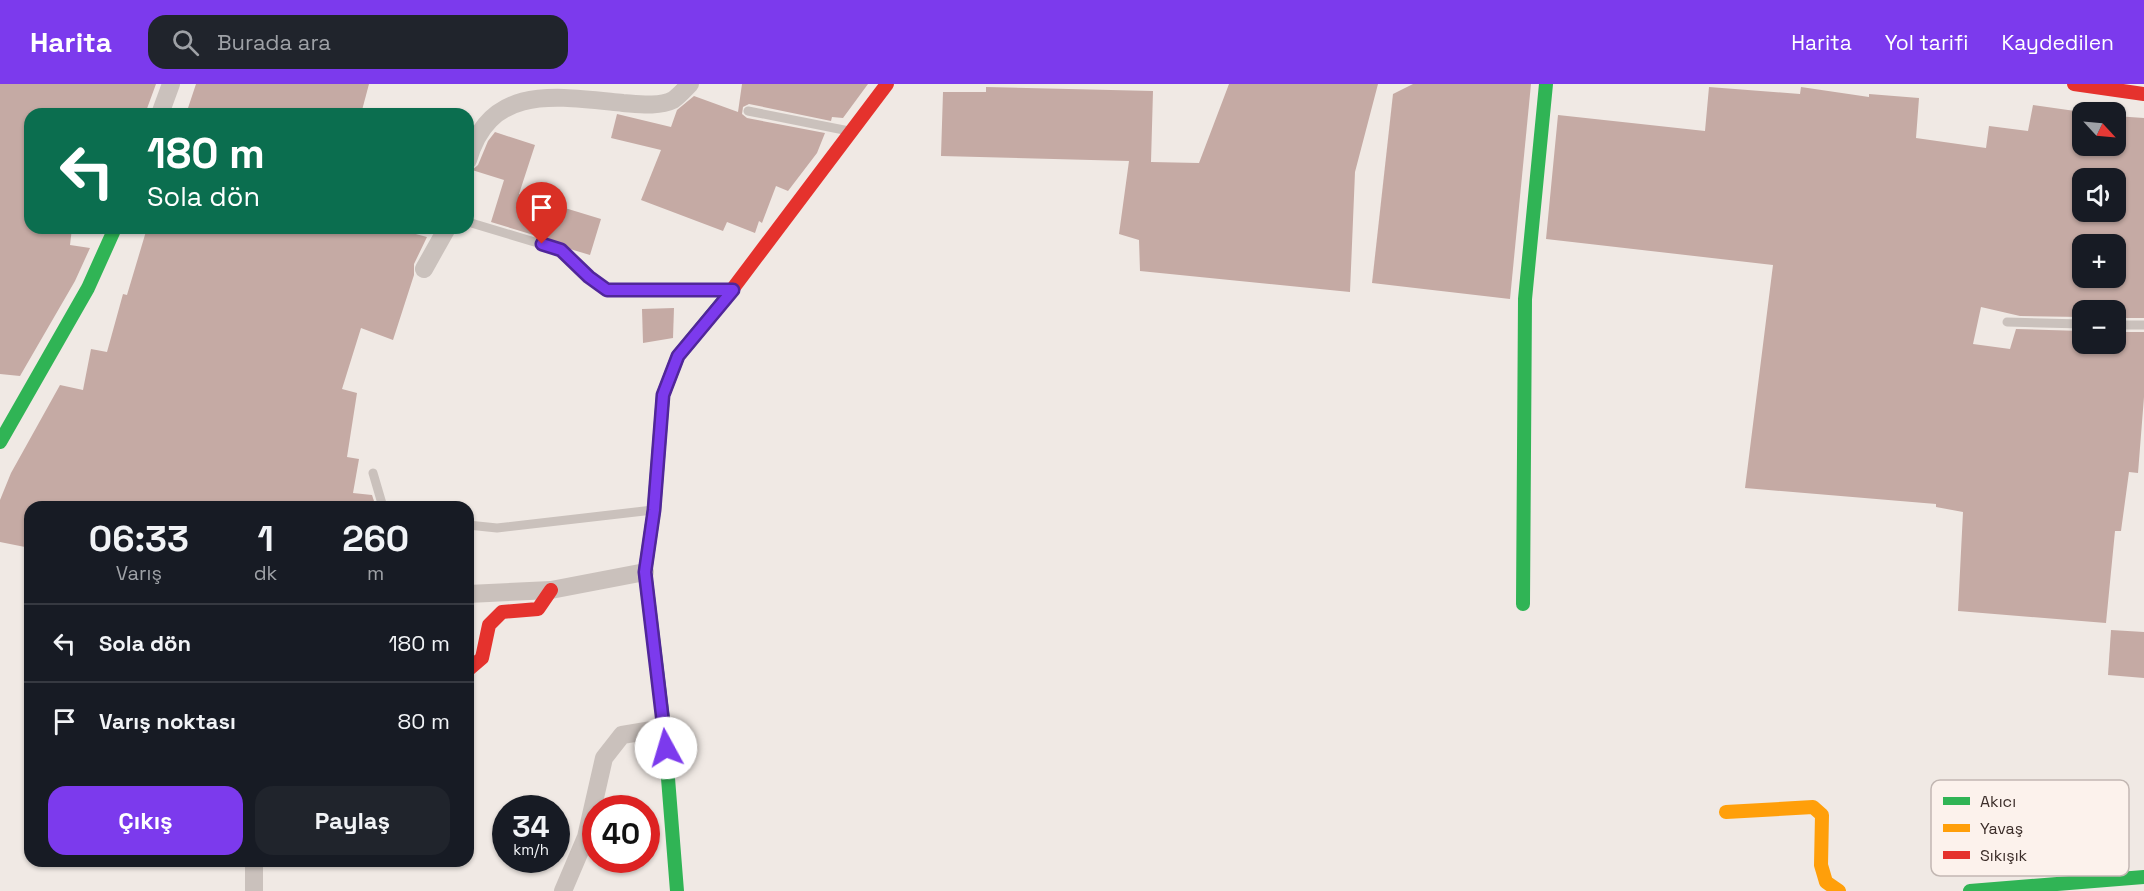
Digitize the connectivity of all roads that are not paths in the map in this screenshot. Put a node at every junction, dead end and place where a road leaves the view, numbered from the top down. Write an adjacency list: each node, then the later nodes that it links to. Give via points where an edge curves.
1 (171, 84): 7 (street)
2 (690, 84): 10 (street, via 672,100 644,105 539,95 508,102 490,113)
3 (887, 84): 9 (street)
4 (1546, 84): 28 (street, via 1525,299)
5 (2074, 84): 6 (street)
6 (2144, 94)
7 (162, 108)
8 (748, 111): 9 (lane)
9 (852, 131): 15 (street)
10 (474, 137)
11 (474, 224): 15 (lane, via 561,250 607,290)
12 (112, 234): 20 (street, via 88,288)
13 (444, 234): 14 (street)
14 (424, 269)
15 (733, 290): 23 (street, via 678,356 663,395)
16 (2007, 322): 17 (lane)
17 (2072, 324)
18 (2126, 324): 19 (lane)
19 (2144, 325)
20 (0, 442)
21 (373, 473): 22 (lane)
22 (381, 501)
23 (654, 510): 24 (lane, via 497,528); 25 (street)
24 (474, 526)
25 (645, 572): 26 (street); 30 (street)
26 (551, 590): 27 (street); 29 (street, via 538,609 502,612 489,625 482,658)
27 (474, 594)
28 (1524, 604)
29 (474, 665)
30 (664, 728): 35 (street, via 622,735 604,758 586,837); 36 (street)
31 (1726, 812): 37 (street, via 1813,807 1822,815 1821,865 1826,882)
32 (254, 867): 34 (street)
33 (2144, 876): 38 (street)
34 (254, 891)
35 (563, 891)
36 (677, 891)
37 (1839, 891)
38 (1970, 891)

